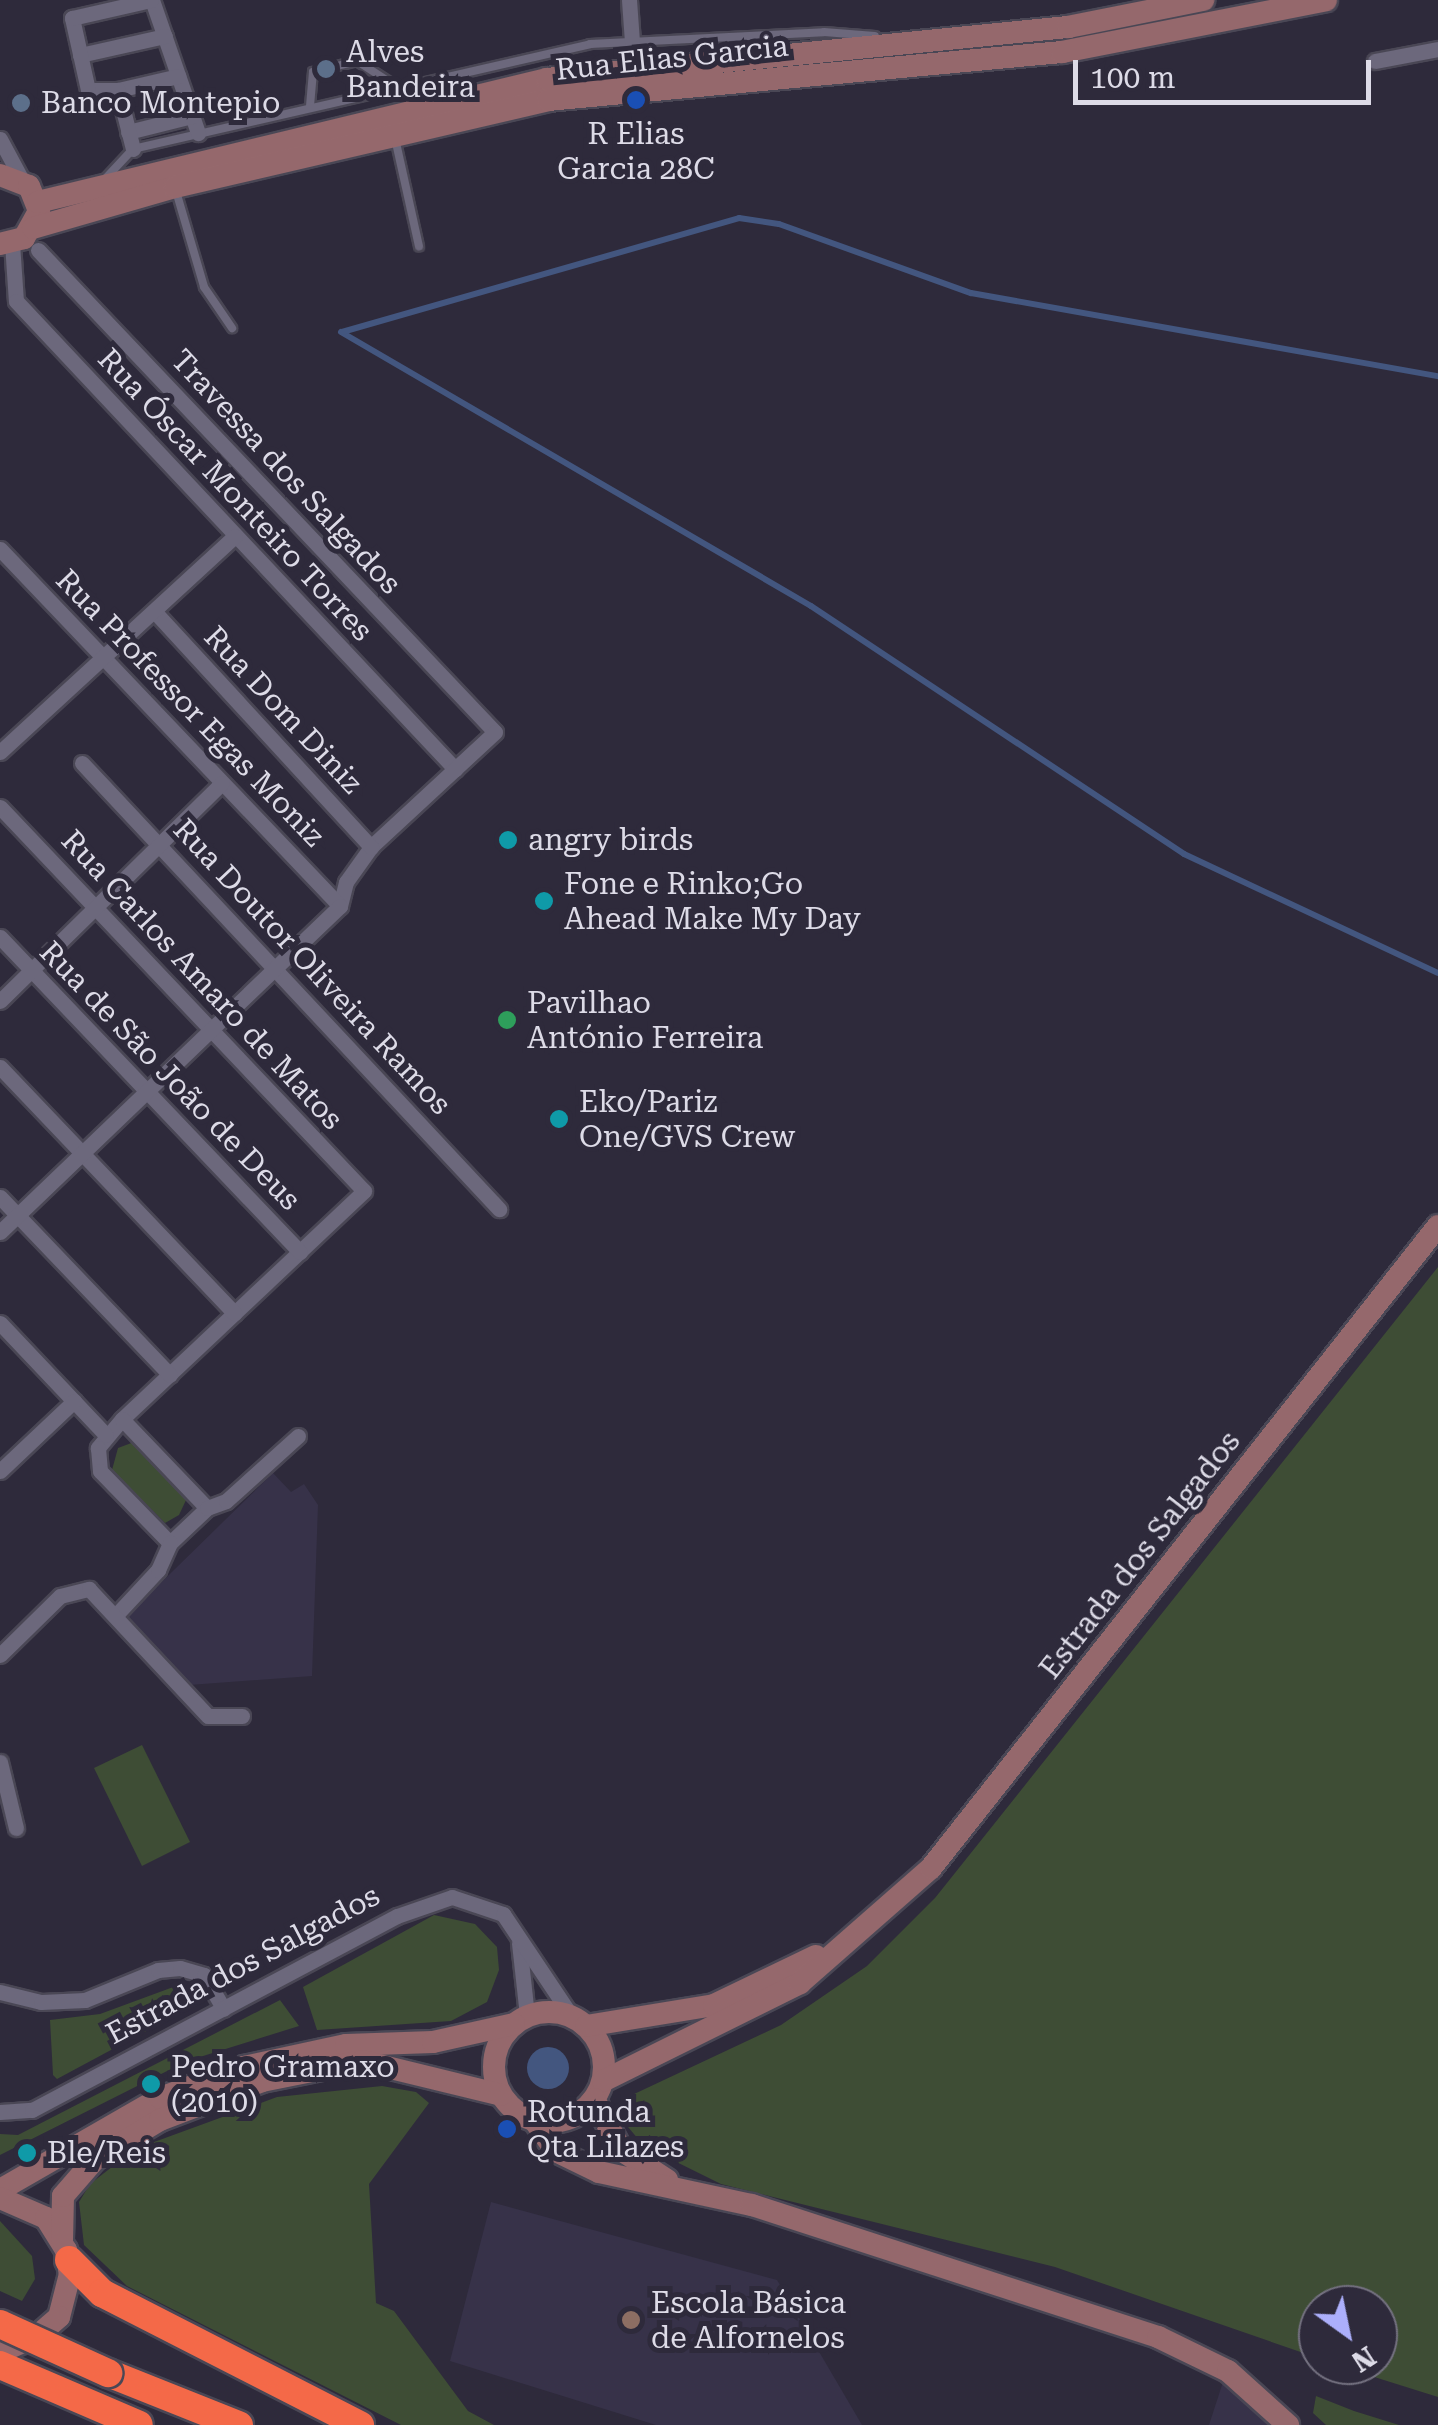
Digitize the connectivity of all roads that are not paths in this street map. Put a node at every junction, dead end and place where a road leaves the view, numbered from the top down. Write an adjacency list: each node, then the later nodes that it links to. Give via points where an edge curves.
1 (152, 0): 6 (street); 10 (street, via 72,18)
2 (629, 0): 8 (street)
3 (1203, 0): 5 (main road, Rua Elias Garcia)
4 (1326, 0): 18 (main road, Rua Elias Garcia, via 1062,52 635,87)
5 (1155, 5): 7 (main road, Rua Elias Garcia, via 1068,27)
6 (165, 36): 10 (street); 12 (street)
7 (930, 40): 8 (lane, via 824,32); 15 (main road, Rua Elias Garcia, via 635,65)
8 (632, 42): 13 (lane, via 590,44)
9 (1438, 49): 11 (street)
10 (80, 55): 14 (street, via 90,93)
11 (1375, 61)
12 (178, 76): 14 (street); 17 (street)
13 (388, 87): 15 (lane); 16 (lane); 16 (lane, via 356,62 313,72)
14 (118, 90): 21 (street)
15 (426, 105): 18 (main road, Rua Elias Garcia)
16 (310, 106): 19 (lane)
17 (192, 116): 19 (street); 21 (street)
18 (392, 124): 23 (main road, Rua Elias Garcia); 24 (main road, Rua Elias Garcia); 28 (lane)
19 (198, 133): 21 (lane)
20 (0, 139): 22 (street)
21 (130, 140): 23 (lane)
22 (11, 178): 25 (main road)
23 (100, 187): 25 (main road, Rua Elias Garcia)
24 (175, 187): 26 (main road, Rua Elias Garcia); 29 (lane, via 204,288)
25 (38, 202): 26 (main road)
26 (36, 239): 27 (main road, Rua Elias Garcia); 36 (street, Travessa dos Salgados, via 495,732)
27 (4, 244): 30 (street, Rua Óscar Monteiro Torres, via 16,302)
28 (418, 246)
29 (232, 328)
30 (235, 536): 32 (street); 36 (street, Rua Óscar Monteiro Torres)
31 (0, 549): 33 (street, Rua Professor Egas Moniz)
32 (154, 611): 33 (street); 40 (street, Rua Dom Diniz)
33 (102, 656): 34 (street); 37 (street, Rua Professor Egas Moniz)
34 (0, 752)
35 (82, 763): 39 (street, Rua Doutor Oliveira Ramos)
36 (455, 769): 40 (street)
37 (222, 783): 39 (street); 42 (street, Rua Professor Egas Moniz)
38 (0, 808): 41 (street, Rua Carlos Amaro de Matos)
39 (161, 844): 41 (street); 44 (street, Rua Doutor Oliveira Ramos)
40 (371, 847): 42 (street, via 346,882)
41 (97, 906): 45 (street); 47 (street, Rua Carlos Amaro de Matos)
42 (340, 906): 44 (street)
43 (0, 937): 45 (street, Rua de São João de Deus)
44 (274, 967): 47 (street); 52 (street, Rua Doutor Oliveira Ramos)
45 (31, 970): 46 (street); 49 (street, Rua de São João de Deus)
46 (0, 1001)
47 (210, 1029): 49 (street); 56 (street, Rua Carlos Amaro de Matos, via 364,1191)
48 (0, 1066): 50 (street)
49 (145, 1090): 50 (street); 56 (street, Rua de São João de Deus)
50 (83, 1154): 53 (street); 57 (street)
51 (0, 1197): 53 (street)
52 (499, 1210)
53 (17, 1216): 55 (street); 59 (street)
54 (1438, 1226): 72 (main road, Estrada dos Salgados, via 931,1868)
55 (0, 1232)
56 (300, 1252): 57 (street)
57 (234, 1314): 59 (street)
58 (0, 1323): 60 (street)
59 (170, 1375): 61 (street)
60 (74, 1401): 63 (street); 64 (street)
61 (122, 1420): 63 (street); 65 (street)
62 (298, 1436): 65 (street, via 226,1502)
63 (102, 1441): 66 (street, via 100,1471)
64 (0, 1471)
65 (207, 1508): 66 (street)
66 (170, 1543): 67 (street, via 158,1570)
67 (116, 1614): 68 (street, via 89,1589 70,1590); 69 (street, via 208,1716)
68 (0, 1654)
69 (242, 1716)
70 (0, 1762): 71 (street)
71 (16, 1828)
72 (882, 1915): 77 (main road, Estrada dos Salgados, via 802,1964 714,2005); 78 (main road, Estrada dos Salgados, via 800,1983)
73 (514, 1924): 75 (street, Estrada dos Salgados, via 477,1901 428,1902); 76 (street); 77 (street)
74 (0, 1992): 75 (street, via 41,2002 85,2000 158,1970 180,1968 204,1976)
75 (224, 2009): 80 (street, Estrada dos Salgados, via 32,2110)
76 (520, 2020): 77 (main road); 79 (main road, via 493,2065); 83 (main road, via 433,2042 346,2045 244,2067 160,2098)
77 (579, 2021): 78 (main road, via 602,2051)
78 (598, 2090): 81 (main road, via 568,2119); 82 (main road, via 621,2150)
79 (501, 2095): 81 (main road); 85 (main road, via 362,2060 244,2087 160,2120 80,2172 59,2211)
80 (0, 2112)
81 (534, 2120): 82 (main road, via 556,2151 590,2169)
82 (683, 2189): 92 (main road, via 916,2254 1158,2337 1228,2370)
83 (0, 2190)
84 (0, 2198): 85 (main road, via 34,2210)
85 (65, 2250): 87 (main road, via 69,2288 59,2317); 91 (highway, via 102,2293)
86 (0, 2324): 90 (highway, bridge)
87 (0, 2352)
88 (0, 2365): 89 (highway)
89 (139, 2425)
90 (239, 2425)
91 (360, 2425)
92 (1288, 2425)

